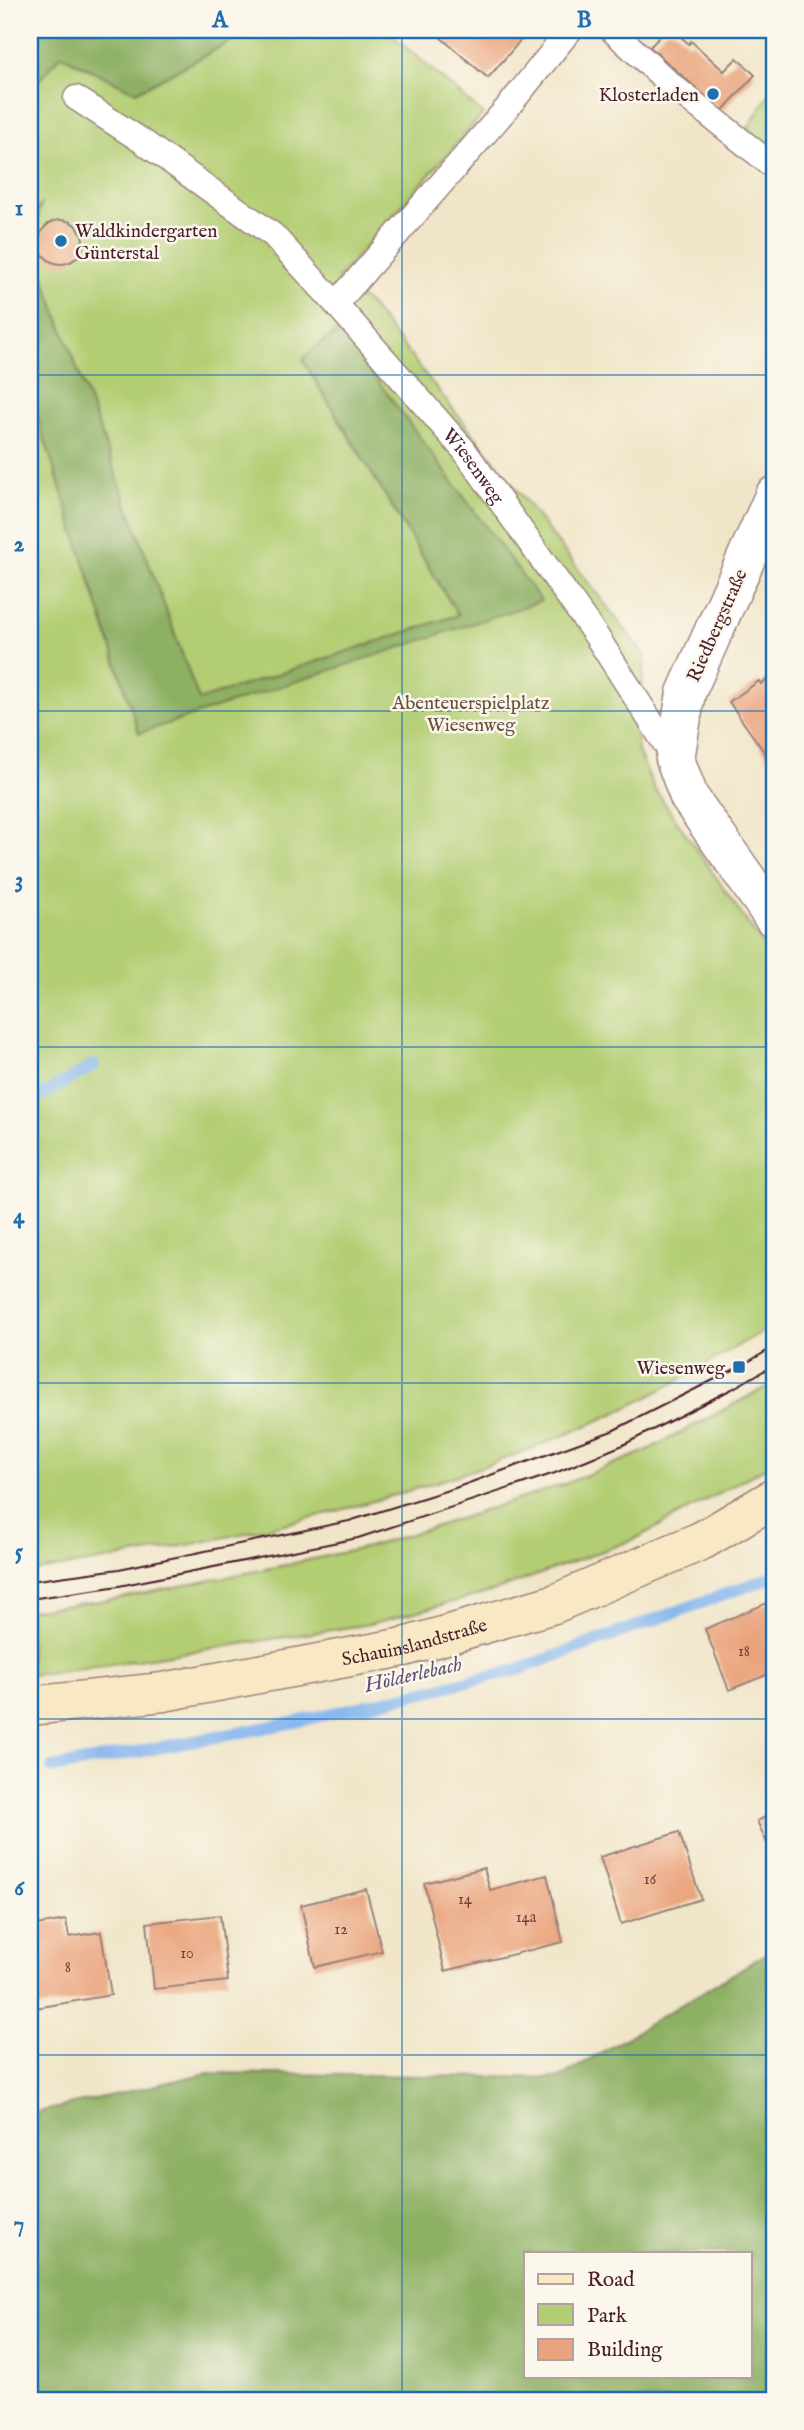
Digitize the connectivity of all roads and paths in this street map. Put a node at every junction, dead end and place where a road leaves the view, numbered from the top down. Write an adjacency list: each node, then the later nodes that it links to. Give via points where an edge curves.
1 (570, 30): 5 (lane)
2 (612, 30): 4 (lane, via 669,83)
3 (76, 98): 5 (lane, Wiesenweg, via 273,235)
4 (774, 167)
5 (336, 304): 7 (lane, Wiesenweg, via 464,450 597,637)
6 (774, 496): 7 (street, Riedbergstraße, via 686,693)
7 (675, 759): 8 (street, Wiesenweg, via 689,797)
8 (774, 918)
9 (774, 1498): 10 (main road, Schauinslandstraße, via 704,1540 554,1604 404,1647 163,1692)
10 (30, 1706)

